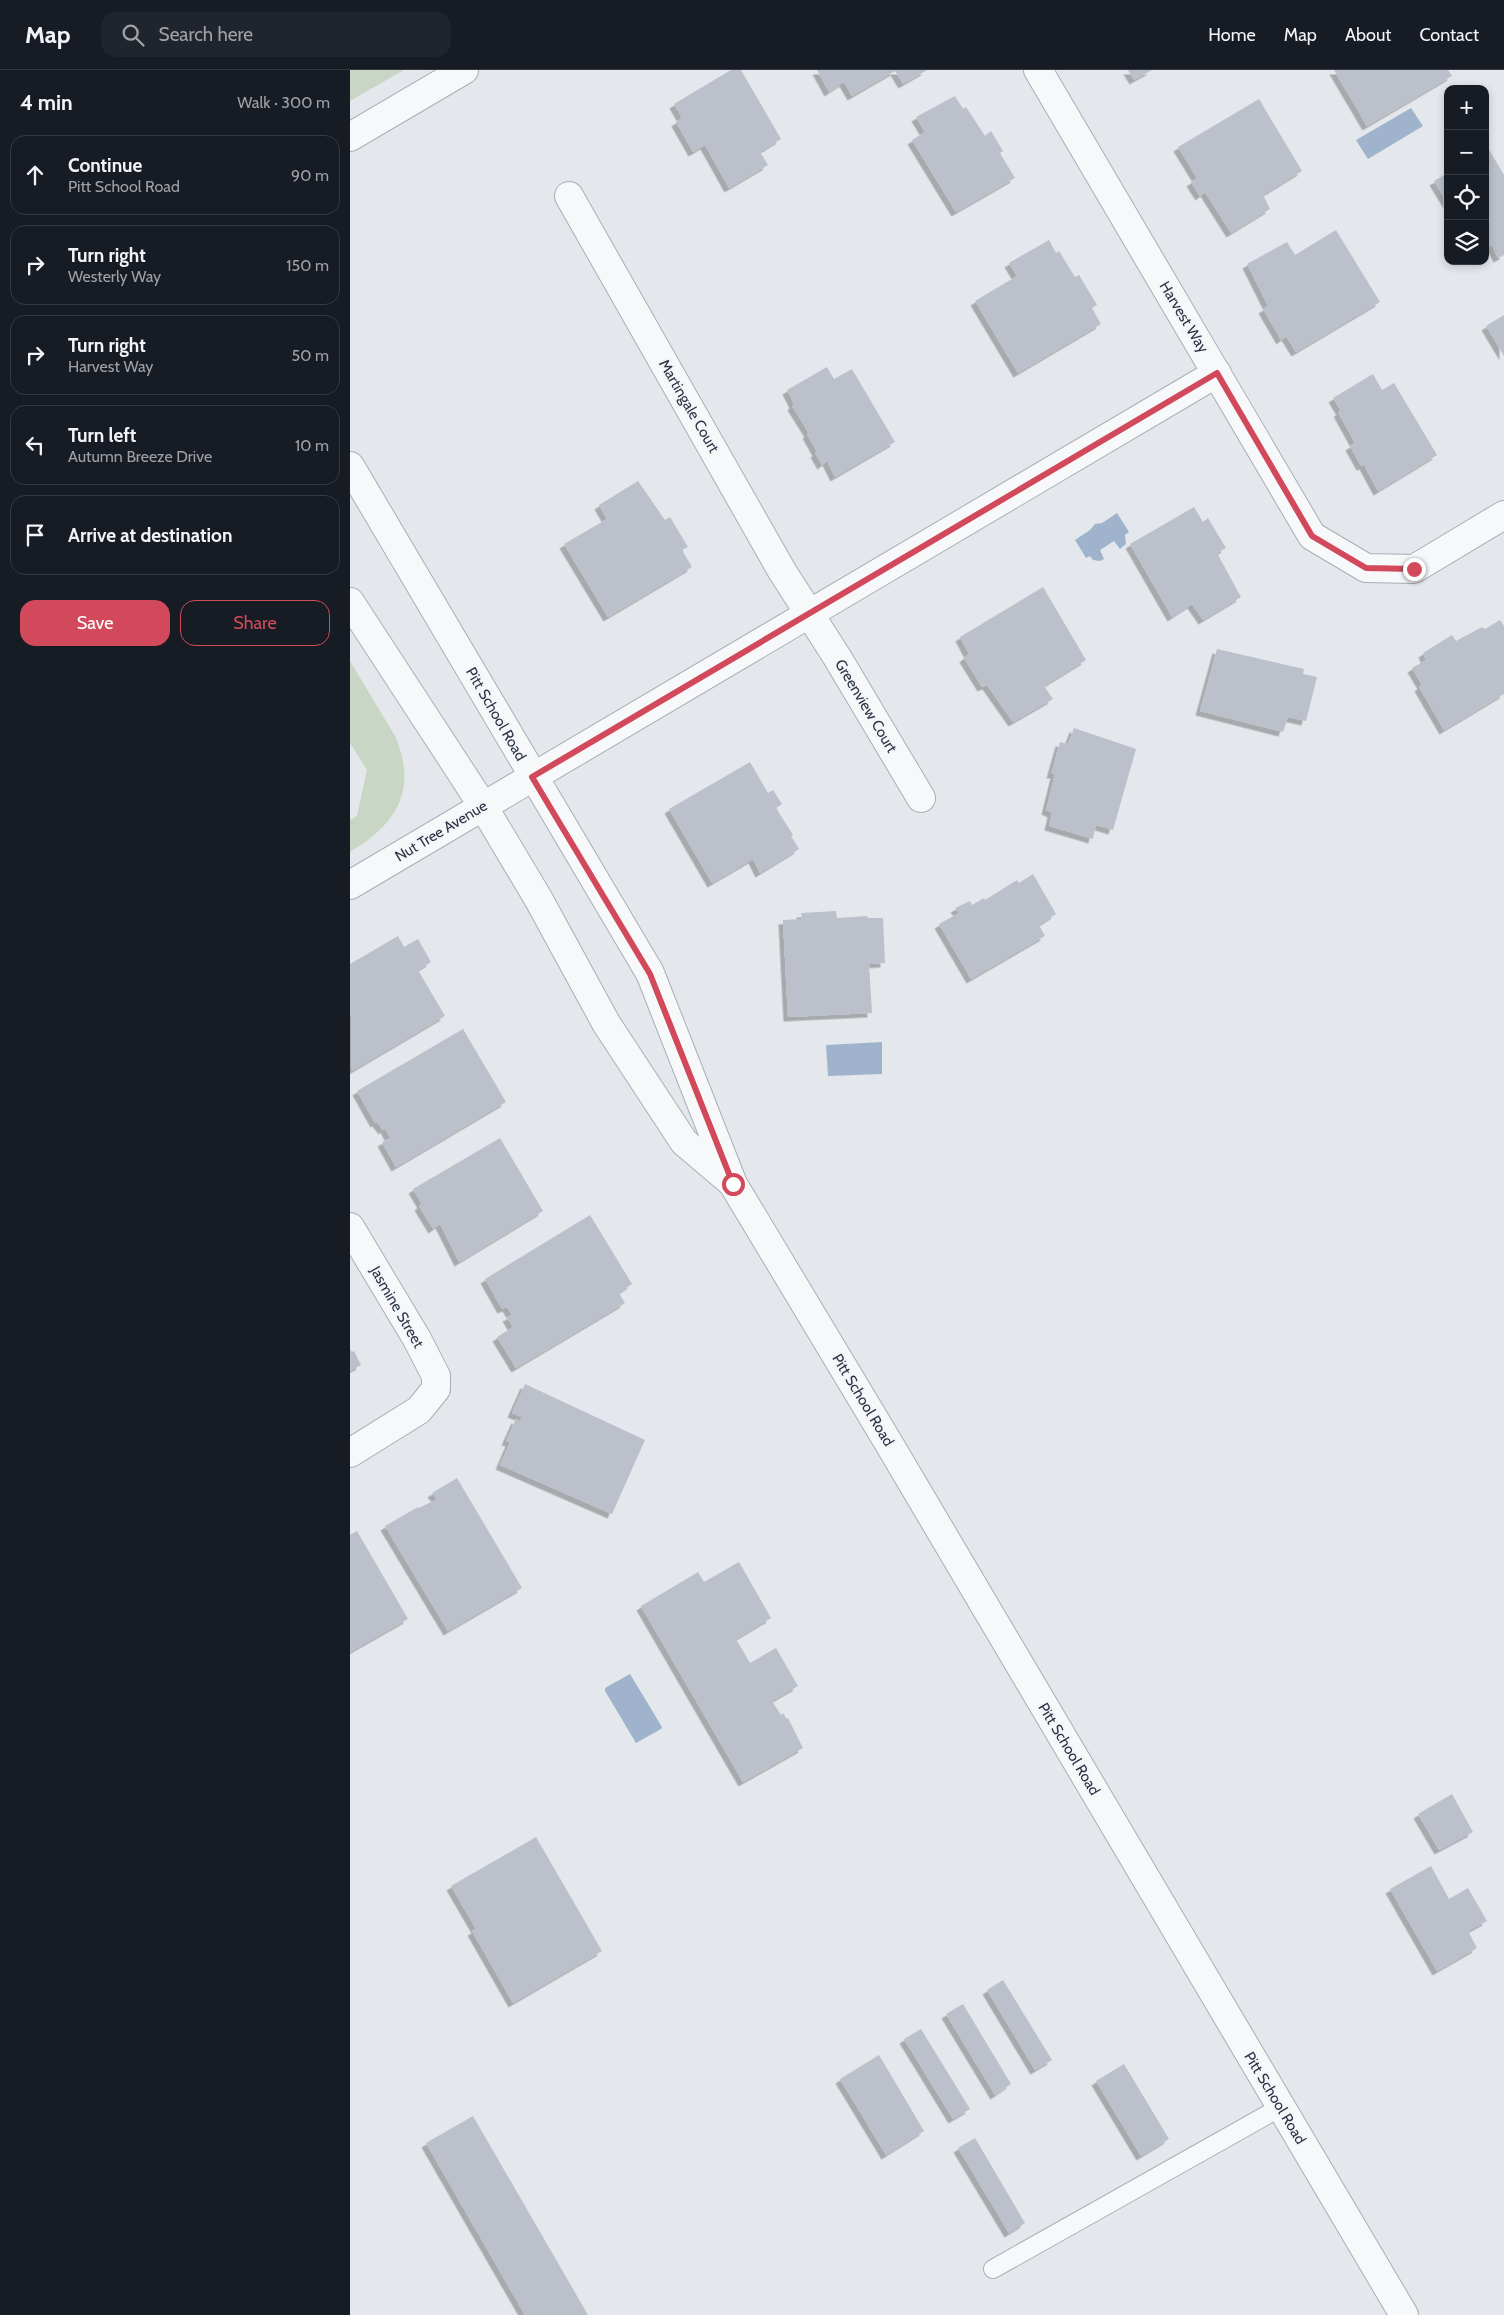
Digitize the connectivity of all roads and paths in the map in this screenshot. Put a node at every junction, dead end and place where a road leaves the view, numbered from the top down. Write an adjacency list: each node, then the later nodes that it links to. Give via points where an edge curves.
1 (464, 70): 3 (street)
2 (1038, 70): 5 (street, Harvest Way)
3 (350, 137)
4 (569, 196): 9 (street, Martingale Court)
5 (1217, 373): 7 (street, Harvest Way, via 1312,536 1366,568 1414,569); 9 (street, Nut Tree Avenue)
6 (350, 466): 10 (street, Pitt School Road)
7 (1504, 515)
8 (350, 602): 12 (street, Pitt School Road)
9 (810, 615): 10 (street, Nut Tree Avenue); 11 (street, Greenview Court)
10 (532, 777): 12 (street, Nut Tree Avenue); 14 (street, Pitt School Road, via 650,974)
11 (921, 798)
12 (483, 806): 13 (street, Nut Tree Avenue); 14 (street, Pitt School Road, via 606,1023 668,1118 684,1142)
13 (350, 885)
14 (733, 1184): 17 (street, Pitt School Road)
15 (350, 1227): 16 (street, Jasmine Street, via 436,1376 436,1390 418,1410)
16 (350, 1453)
17 (1281, 2107): 18 (lane); 19 (street, Pitt School Road)
18 (993, 2269)
19 (1404, 2315)

